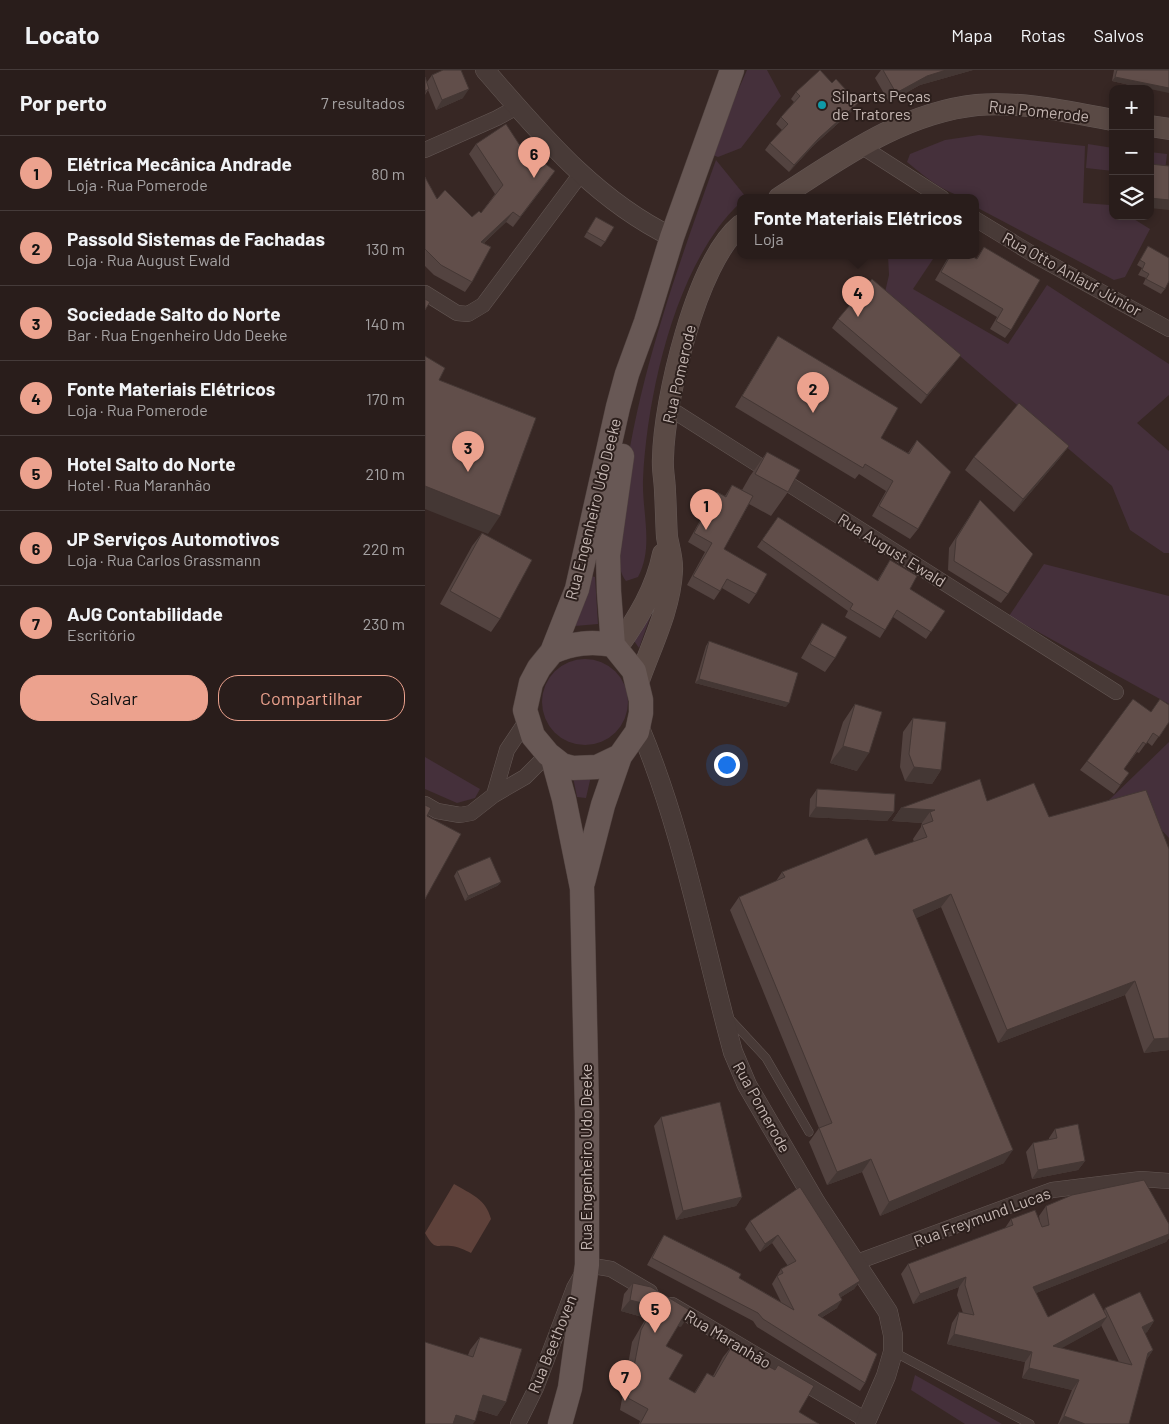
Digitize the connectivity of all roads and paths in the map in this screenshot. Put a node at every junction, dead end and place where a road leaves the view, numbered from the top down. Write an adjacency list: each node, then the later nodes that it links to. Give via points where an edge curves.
1 (485, 70): 3 (street)
2 (732, 70): 14 (main road, Rua Engenheiro Udo Deeke)
3 (517, 107): 8 (street); 9 (street)
4 (1109, 119): 7 (main road, Rua Pomerode, via 1016,106 976,105 926,116 889,130)
5 (1154, 127): 6 (main road)
6 (1169, 129)
7 (861, 146): 10 (main road, Rua Pomerode); 11 (street)
8 (425, 150)
9 (580, 175): 14 (street, via 633,216); 15 (street, via 483,305 468,314 457,313)
10 (785, 194)
11 (936, 194)
12 (979, 221): 17 (street, Rua Otto Anlauf Júnior)
13 (737, 230): 18 (main road, Rua Pomerode, via 716,254 703,283 683,342)
14 (673, 237): 16 (main road, Rua Engenheiro Udo Deeke)
15 (425, 293)
16 (646, 322): 20 (main road, Rua Engenheiro Udo Deeke, via 608,555); 21 (main road, Rua Engenheiro Udo Deeke, via 618,407 577,589)
17 (1169, 329)
18 (669, 408): 19 (main road, Rua Pomerode, via 663,458); 23 (street, Rua August Ewald)
19 (667, 536): 20 (main road, Rua Pomerode, via 656,582 646,603); 22 (main road, Rua Pomerode, via 673,568 670,590)
20 (615, 647): 21 (main road, via 599,642 580,643); 22 (main road, Rua Engenheiro Udo Deeke, via 634,671)
21 (553, 652): 24 (main road, Rua Engenheiro Udo Deeke, via 531,684 525,710)
22 (638, 683): 25 (main road, Rua Engenheiro Udo Deeke, via 641,700)
23 (1116, 692)
24 (527, 720): 27 (main road, Rua Engenheiro Udo Deeke, via 533,736); 29 (street, via 507,750)
25 (639, 726): 26 (main road, Rua Engenheiro Udo Deeke); 28 (street, Rua Pomerode)
26 (622, 753): 27 (main road, via 597,766 573,768); 28 (street, via 637,754); 31 (main road, Rua Engenheiro Udo Deeke, via 603,806)
27 (550, 757): 29 (street, via 525,777); 31 (main road, Rua Engenheiro Udo Deeke, via 564,799)
28 (655, 766): 32 (street, Rua Pomerode, via 679,842)
29 (494, 795): 30 (street, via 471,813 460,815 437,811)
30 (425, 804)
31 (582, 888): 38 (main road, Rua Engenheiro Udo Deeke)
32 (721, 1010): 33 (lane, via 766,1058); 37 (street, Rua Pomerode, via 747,1085 816,1203)
33 (809, 1132)
34 (1141, 1179): 35 (street, Rua Freymund Lucas); 36 (street); 37 (street, Rua Freymund Lucas, via 1052,1190)
35 (1169, 1181)
36 (1151, 1196)
37 (857, 1262): 39 (street, Rua Pomerode, via 888,1312)
38 (587, 1265): 40 (street, Rua Maranhão, via 611,1269); 41 (street, Rua Beethoven, via 574,1288 536,1388); 42 (main road, Rua Engenheiro Udo Deeke, via 571,1379)
39 (893, 1352): 40 (street, Rua Pomerode); 43 (lane)
40 (865, 1422)
41 (518, 1424)
42 (560, 1424)
43 (1030, 1424)

